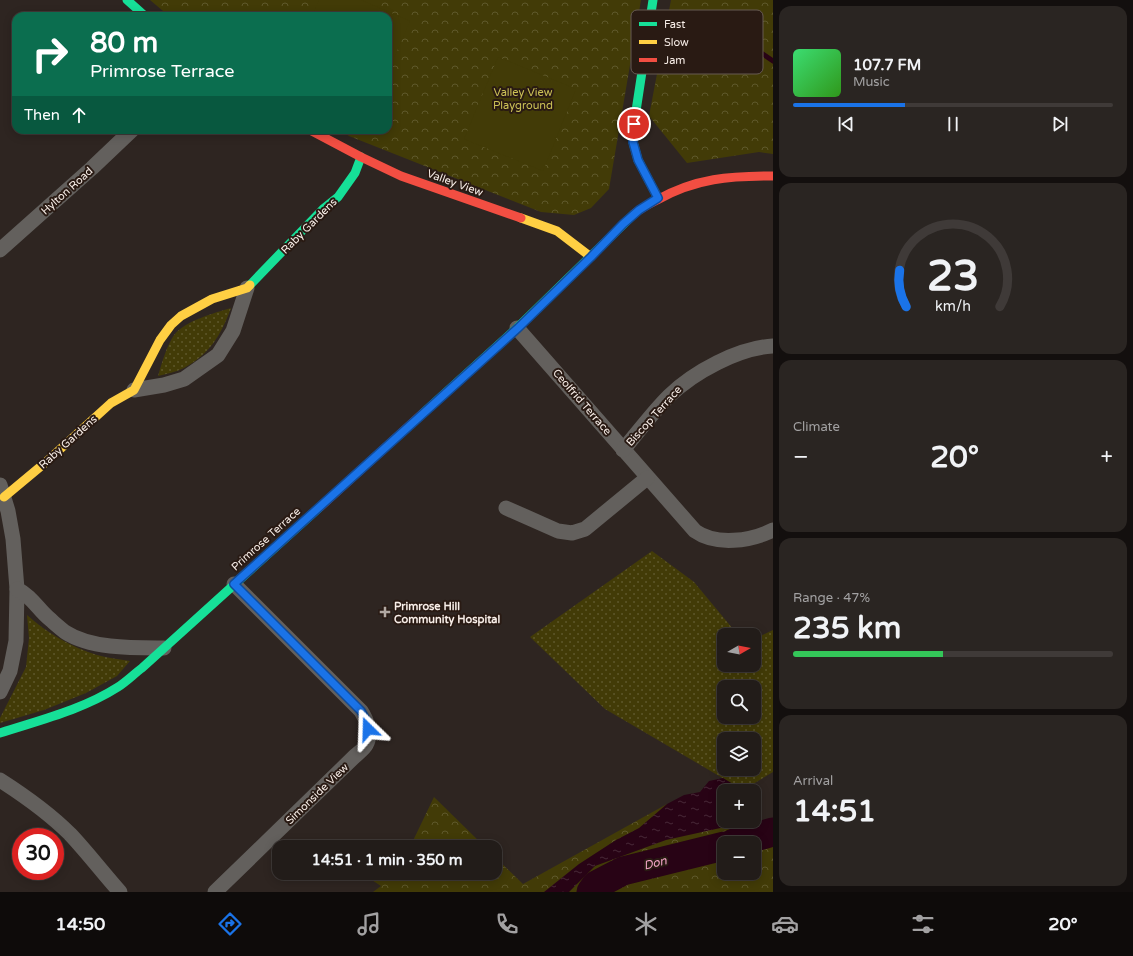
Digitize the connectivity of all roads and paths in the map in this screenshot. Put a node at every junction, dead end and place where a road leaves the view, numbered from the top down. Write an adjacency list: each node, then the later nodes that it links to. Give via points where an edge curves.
1 (127, 0): 4 (street)
2 (653, 0): 3 (street)
3 (651, 10)
4 (140, 12)
5 (642, 74): 10 (street, via 633,142 638,160)
6 (128, 134): 11 (street, Hylton Road)
7 (318, 134): 8 (street, Valley View)
8 (361, 157): 12 (street, Valley View, via 401,176 557,231); 13 (street, Raby Gardens, via 355,173 338,197 323,209)
9 (773, 176): 10 (street, Primrose Terrace, via 737,176 707,180)
10 (658, 198): 12 (street, Primrose Terrace, via 623,224)
11 (0, 250)
12 (591, 257): 14 (street, Primrose Terrace)
13 (247, 288): 16 (street, Raby Gardens, via 212,299 181,316 160,340); 16 (street, Raby Gardens, via 233,332 218,355 184,379)
14 (521, 324): 17 (street, Ceolfrid Terrace); 22 (street, Primrose Terrace)
15 (773, 346): 17 (street, Biscop Terrace, via 747,351 729,358 683,384 668,397)
16 (134, 390): 19 (street, Raby Gardens, via 111,403 46,462)
17 (623, 450): 18 (street, Ceolfrid Terrace)
18 (647, 478): 20 (street, via 585,529 572,533 558,531); 21 (street, Ceolfrid Terrace, via 701,535 714,539 742,540 761,536)
19 (2, 491): 23 (street, via 13,539)
20 (506, 508)
21 (773, 530)
22 (234, 584): 24 (street, Primrose Terrace); 29 (street, Simonside View, via 361,711 366,720 369,737 366,745)
23 (17, 589): 24 (street, via 27,594 49,619 82,640 125,648); 25 (street, via 16,641 10,670)
24 (164, 648): 26 (street, Primrose Terrace, via 118,687 93,700 60,714)
25 (0, 692)
26 (0, 733)
27 (0, 780): 28 (street, via 38,805 55,820)
28 (120, 892)
29 (216, 892)

